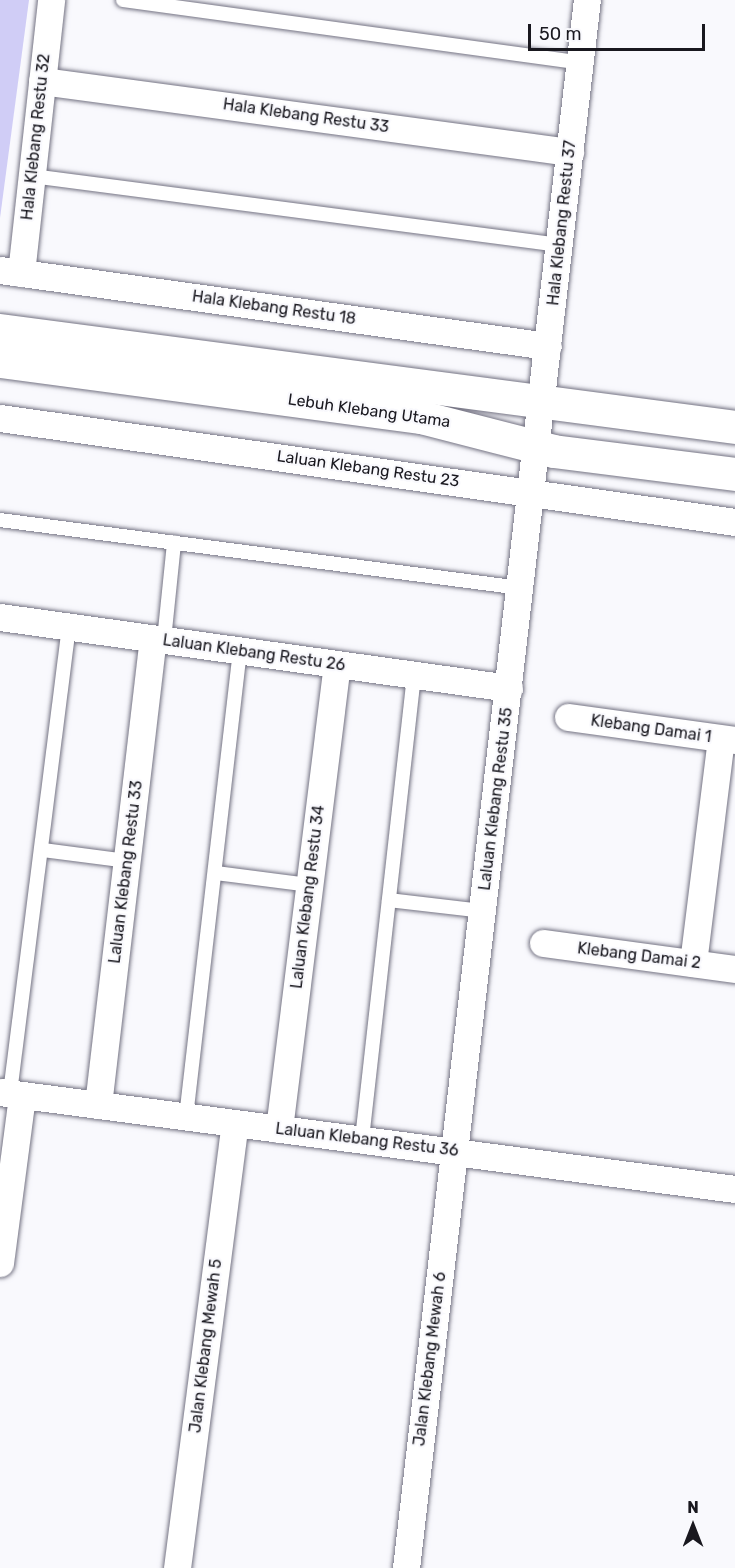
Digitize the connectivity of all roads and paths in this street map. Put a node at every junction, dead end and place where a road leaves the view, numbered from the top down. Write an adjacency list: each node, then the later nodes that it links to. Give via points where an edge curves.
1 (51, 0): 5 (street, Hala Klebang Restu 32)
2 (123, 0): 4 (lane)
3 (587, 0): 4 (street, Hala Klebang Restu 37)
4 (580, 63): 6 (street, Hala Klebang Restu 37)
5 (42, 81): 6 (street, Hala Klebang Restu 33); 7 (street, Hala Klebang Restu 32)
6 (570, 152): 8 (street, Hala Klebang Restu 37)
7 (32, 176): 8 (lane); 9 (street, Hala Klebang Restu 32)
8 (560, 245): 11 (street, Hala Klebang Restu 37)
9 (10, 272): 11 (street, Hala Klebang Restu 18)
10 (0, 330): 13 (street, Lebuh Klebang Utama)
11 (548, 346): 13 (street, Hala Klebang Restu 37)
12 (0, 361): 16 (street, Lebuh Klebang Utama, via 442,421)
13 (542, 403): 15 (street, Lebuh Klebang Utama); 16 (street, Hala Klebang Restu 37)
14 (0, 418): 18 (street, Laluan Klebang Restu 23)
15 (735, 427)
16 (537, 447): 17 (street, Lebuh Klebang Utama); 18 (street, Laluan Klebang Restu 35)
17 (735, 474)
18 (532, 495): 20 (street, Laluan Klebang Restu 23); 22 (street, Laluan Klebang Restu 35)
19 (0, 520): 21 (lane)
20 (735, 522)
21 (174, 543): 22 (lane); 25 (lane)
22 (521, 588): 29 (street, Laluan Klebang Restu 35)
23 (0, 617): 24 (street, Laluan Klebang Restu 26)
24 (69, 627): 25 (street, Laluan Klebang Restu 26); 32 (lane)
25 (158, 639): 26 (street, Laluan Klebang Restu 26); 33 (street, Laluan Klebang Restu 33)
26 (240, 651): 27 (street, Laluan Klebang Restu 26); 34 (lane)
27 (337, 665): 28 (street, Laluan Klebang Restu 26); 35 (street, Laluan Klebang Restu 34)
28 (414, 675): 29 (street, Laluan Klebang Restu 26); 36 (lane)
29 (509, 688): 37 (street, Laluan Klebang Restu 35)
30 (568, 717): 31 (street, Klebang Damai 1)
31 (728, 740): 39 (street)
32 (43, 850): 33 (lane); 41 (lane)
33 (128, 861): 42 (street, Laluan Klebang Restu 33)
34 (216, 873): 35 (lane); 43 (lane)
35 (310, 885): 45 (street, Laluan Klebang Restu 34)
36 (389, 900): 37 (lane); 46 (lane)
37 (483, 911): 47 (street, Laluan Klebang Restu 35)
38 (543, 944): 39 (street, Klebang Damai 2)
39 (693, 963): 40 (street, Klebang Damai 2)
40 (735, 969)
41 (11, 1093): 42 (street, Laluan Klebang Restu 36); 49 (street)
42 (98, 1105): 43 (street, Laluan Klebang Restu 36)
43 (186, 1117): 44 (street, Laluan Klebang Restu 36)
44 (235, 1124): 45 (street, Laluan Klebang Restu 36); 50 (street, Jalan Klebang Mewah 5)
45 (279, 1129): 46 (street, Laluan Klebang Restu 36)
46 (362, 1139): 47 (street, Laluan Klebang Restu 36)
47 (455, 1151): 48 (street, Laluan Klebang Restu 36); 51 (street, Jalan Klebang Mewah 6)
48 (735, 1189)
49 (0, 1263)
50 (177, 1568)
51 (406, 1568)

